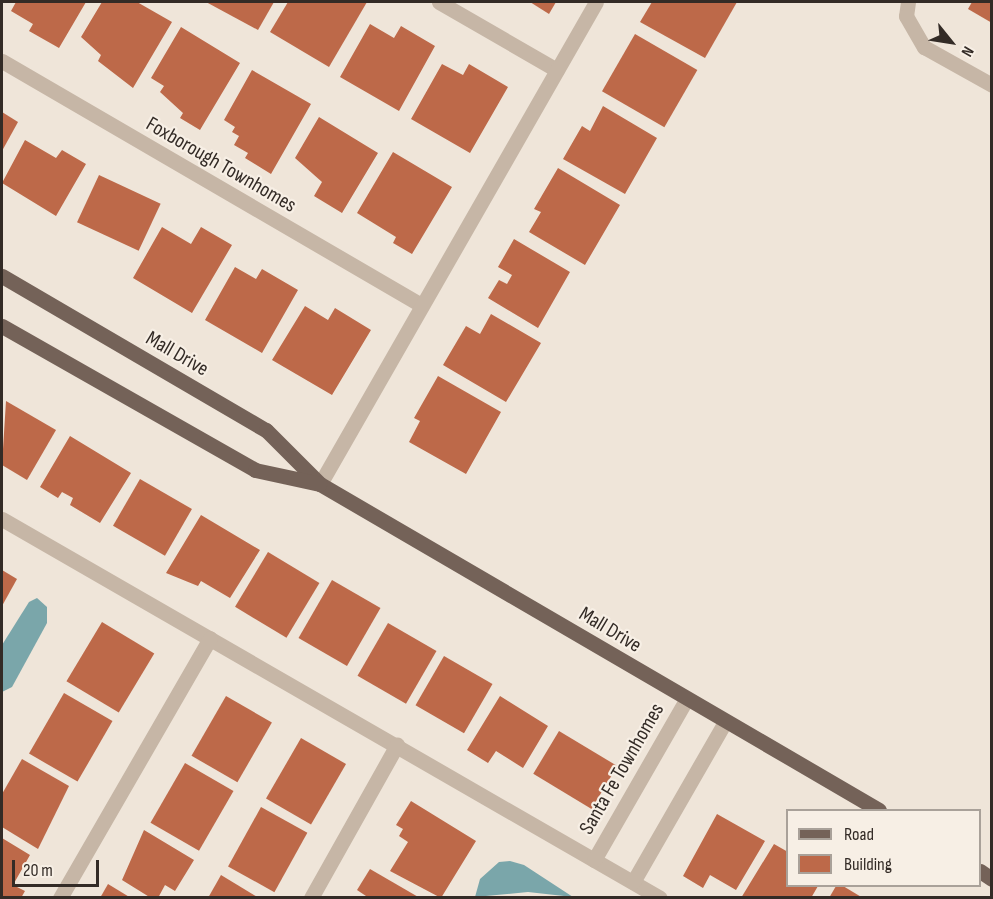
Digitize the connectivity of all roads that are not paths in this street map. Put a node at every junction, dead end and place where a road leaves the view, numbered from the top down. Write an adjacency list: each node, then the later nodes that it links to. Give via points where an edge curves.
1 (439, 2): 5 (street)
2 (596, 2): 5 (street)
3 (908, 2): 6 (street, via 906,16 924,47)
4 (2, 62): 8 (street, Foxborough Townhomes)
5 (556, 70): 8 (street)
6 (992, 85)
7 (2, 276): 10 (main road, Mall Drive, via 266,430)
8 (419, 304): 10 (street)
9 (2, 326): 10 (main road, Mall Drive, via 255,470)
10 (320, 484): 13 (main road, Mall Drive)
11 (2, 519): 12 (street)
12 (210, 638): 15 (street); 19 (street)
13 (686, 700): 14 (main road, Mall Drive); 17 (street, Santa Fe Townhomes)
14 (725, 722): 16 (main road, Mall Drive); 18 (street)
15 (397, 745): 17 (street); 20 (street)
16 (877, 809)
17 (594, 860): 18 (street)
18 (633, 882): 21 (street)
19 (60, 897)
20 (311, 897)
21 (660, 897)

